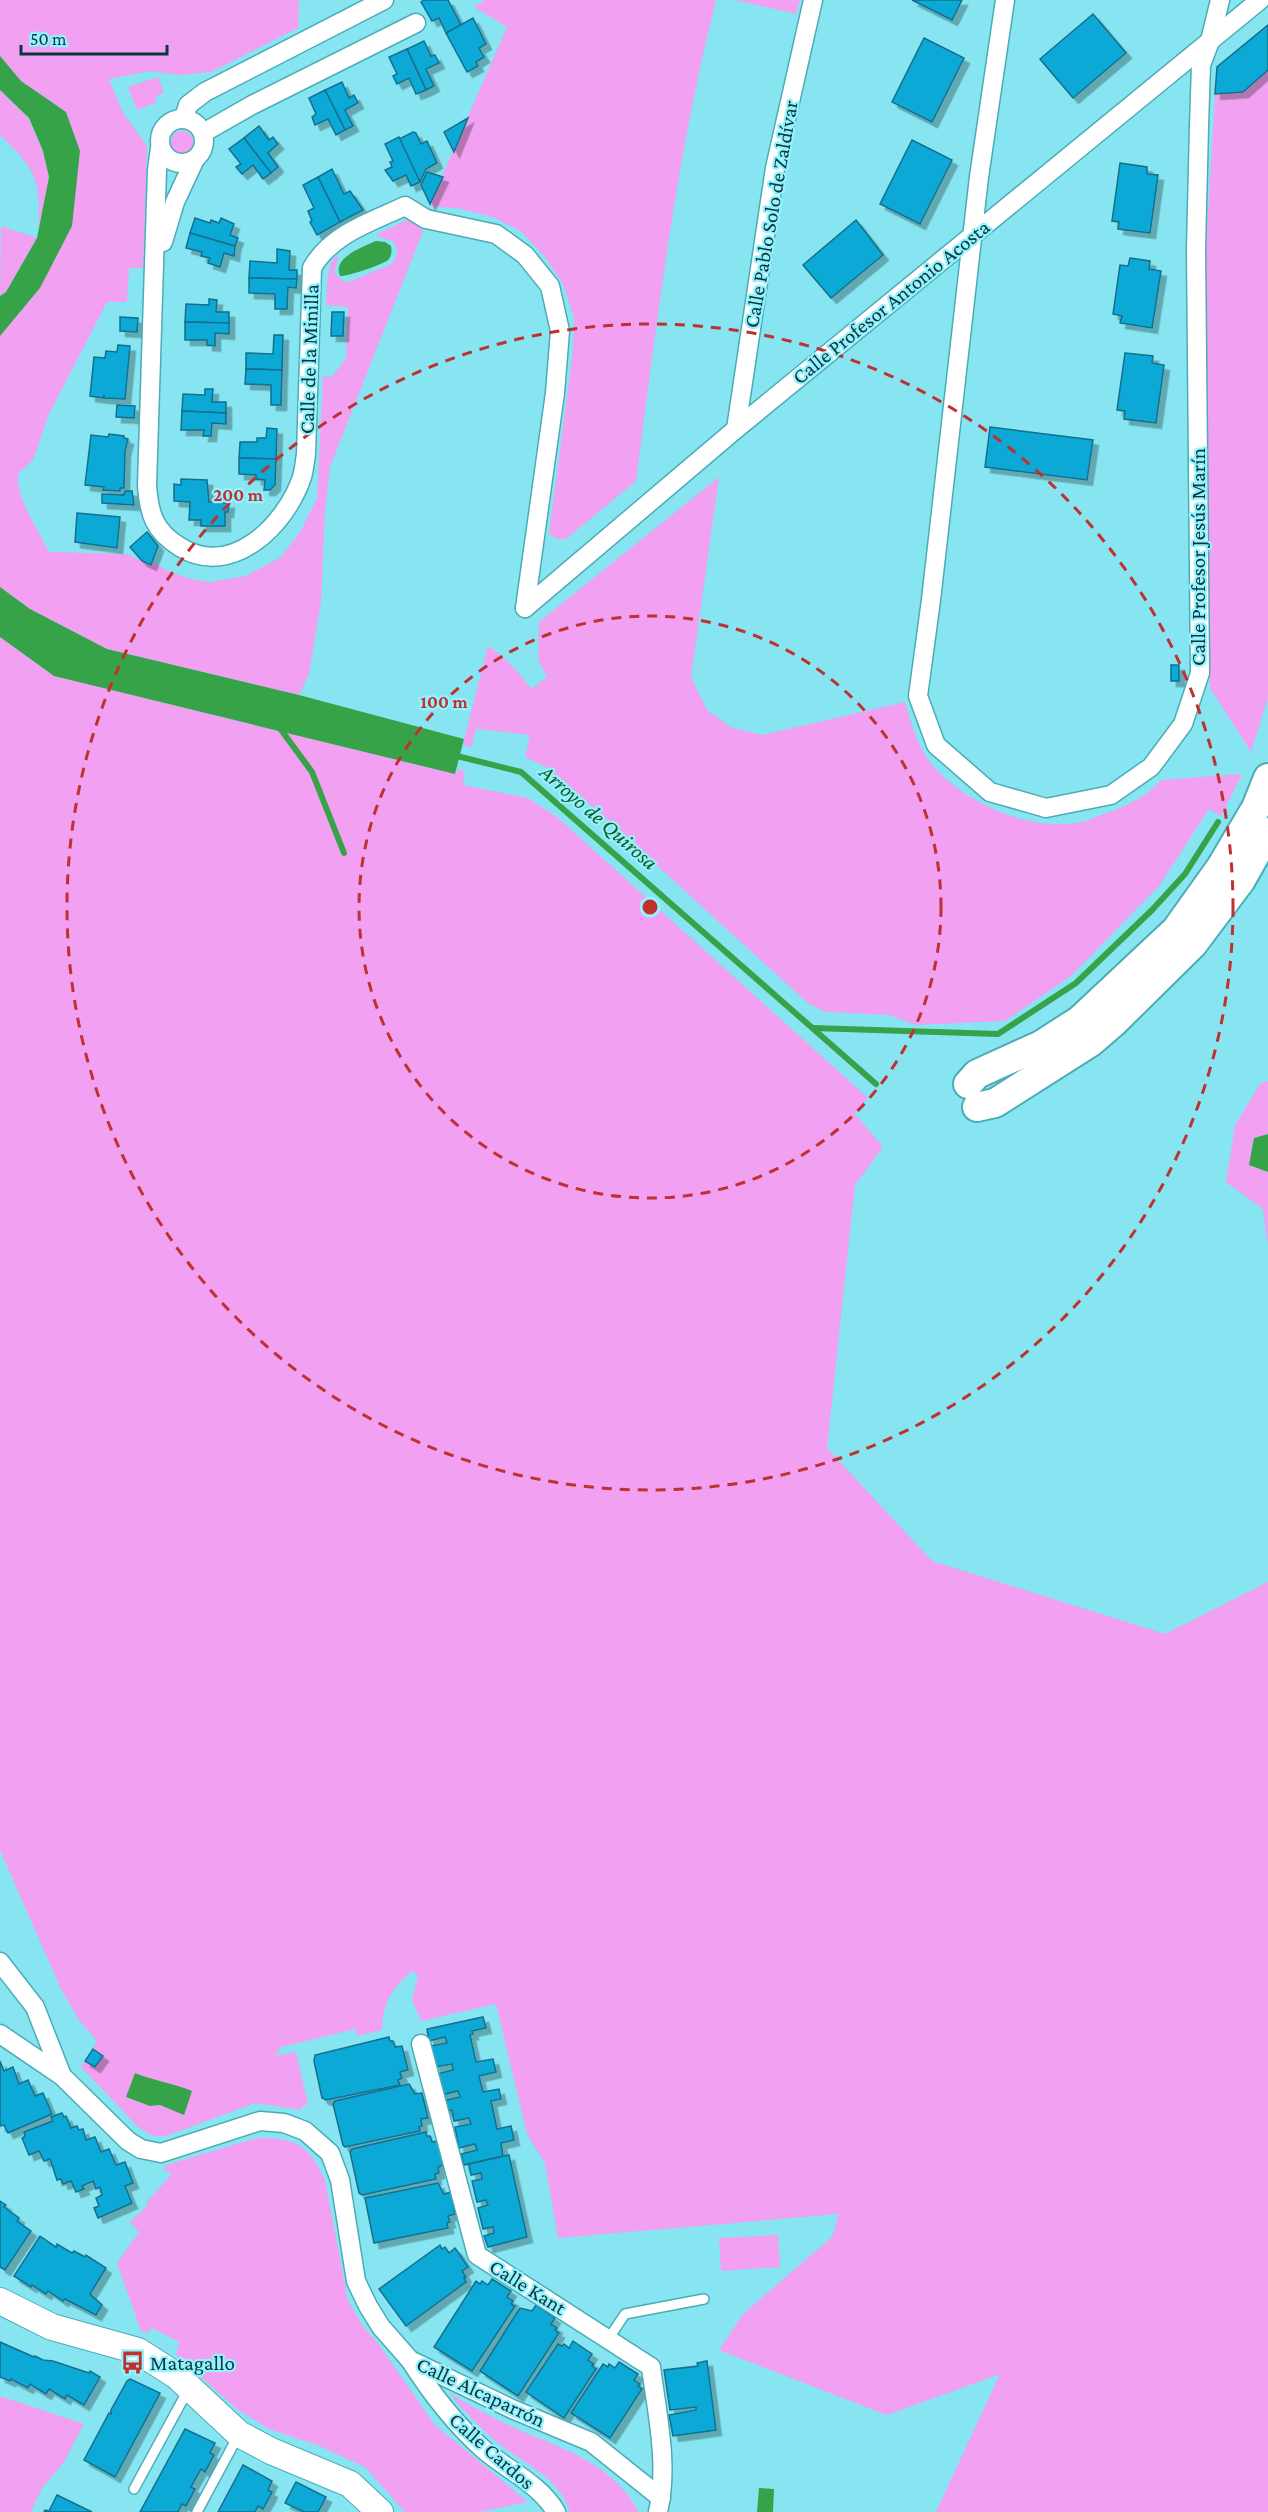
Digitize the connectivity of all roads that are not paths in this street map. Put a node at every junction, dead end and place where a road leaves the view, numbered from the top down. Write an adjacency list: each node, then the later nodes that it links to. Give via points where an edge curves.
1 (384, 0): 8 (street, via 205,92 188,105)
2 (813, 0): 14 (street, Calle Pablo Solo de Zaldívar, via 775,168)
3 (1005, 0): 12 (street, Calle Profesor Jesús Marín)
4 (1220, 0): 7 (street, Calle Profesor Jesús Marín)
5 (1260, 0): 7 (street, Calle Profesor Antonio Acosta)
6 (416, 23): 9 (street, via 252,105)
7 (1210, 41): 12 (street, Calle Profesor Antonio Acosta); 12 (street, Calle Profesor Jesús Marín, via 1201,65 1196,249 1200,673 1183,724 1151,767 1111,795 1046,808 990,792 936,744 918,696)
8 (184, 118): 9 (street, via 196,123); 10 (street, via 164,127)
9 (203, 134): 11 (street, via 203,148)
10 (160, 148): 11 (street, via 175,163); 13 (street, Calle de la Minilla)
11 (195, 159): 13 (street, Calle de la Minilla, via 165,230)
12 (973, 234): 14 (street, Calle Profesor Antonio Acosta)
13 (155, 282): 15 (street, Calle de la Minilla, via 149,510 159,531 170,541 192,554 214,558 241,551 265,535 287,507 302,477 312,268 320,253 336,239 405,206 426,219 496,234 525,255 550,286 560,331)
14 (736, 429): 15 (street, Calle Profesor Antonio Acosta)
15 (525, 608)
16 (1268, 778): 17 (main road, via 1256,808 1221,867 1176,930 1080,1020 1041,1045 977,1074 972,1096 995,1102 1091,1042 1113,1023 1193,944 1241,880)
17 (1268, 832)
18 (0, 1962): 21 (street, via 35,2007)
19 (0, 2034): 21 (street, Calle Alcaparrón)
20 (421, 2044): 24 (street, Calle Kant, via 477,2255)
21 (62, 2076): 25 (street, Calle Alcaparrón, via 141,2149 161,2153 260,2121 284,2123 305,2131 330,2153 340,2180 356,2281 381,2327)
22 (704, 2299): 24 (lane, via 625,2314)
23 (0, 2301): 26 (street, via 52,2327 138,2351)
24 (609, 2338): 29 (street, Calle Kant, via 651,2367 663,2462)
25 (410, 2360): 29 (street, Calle Alcaparrón, via 591,2442); 32 (street, Calle Cardos, via 436,2401 483,2449 533,2486)
26 (189, 2387): 27 (street); 28 (lane)
27 (239, 2434): 30 (lane); 31 (street, via 350,2484)
28 (134, 2489)
29 (662, 2507)
30 (197, 2512)
31 (380, 2512)
32 (556, 2512)

